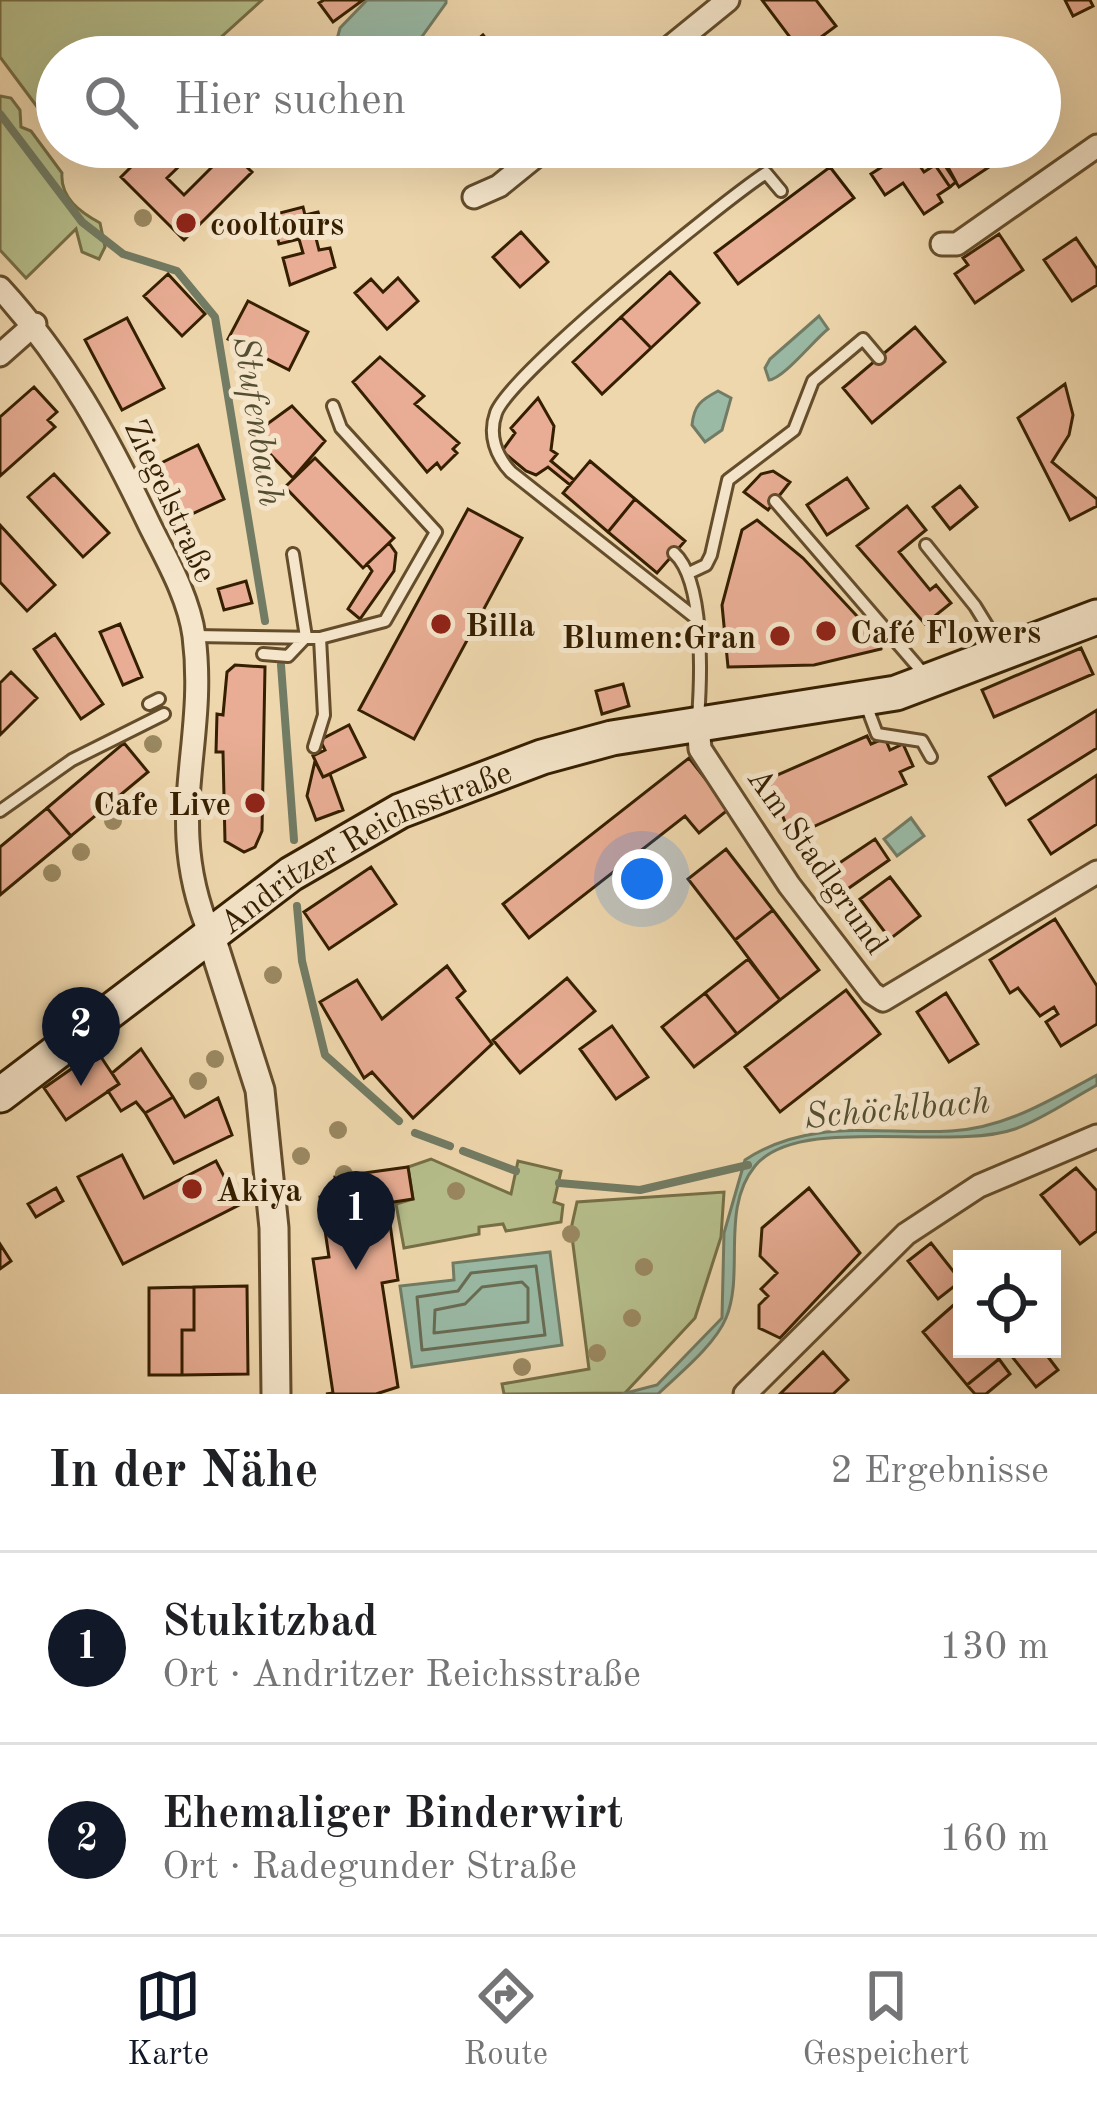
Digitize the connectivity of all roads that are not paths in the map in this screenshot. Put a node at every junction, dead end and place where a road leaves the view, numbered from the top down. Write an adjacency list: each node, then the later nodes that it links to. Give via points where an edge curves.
1 (728, 0): 2 (street)
2 (684, 36)
3 (1097, 146): 7 (street, via 957,244)
4 (521, 168): 6 (street)
5 (781, 191): 19 (lane, via 766,173 714,206 538,367 495,417 496,451 511,472)
6 (474, 197)
7 (942, 244)
8 (0, 288): 9 (street, Ziegelstraße)
9 (35, 324): 10 (street); 20 (street, Ziegelstraße, via 106,434)
10 (0, 355)
11 (879, 358): 17 (lane, via 863,340 814,381 794,430 728,480 711,555)
12 (333, 406): 22 (lane, via 341,428 436,532 385,621)
13 (775, 501): 25 (lane)
14 (926, 545): 23 (lane)
15 (674, 553): 17 (lane)
16 (292, 554): 21 (lane)
17 (689, 573): 19 (lane)
18 (1097, 616): 23 (main road, Andritzer Reichsstraße)
19 (697, 619): 28 (lane)
20 (194, 636): 21 (lane); 33 (street, Ziegelstraße, via 184,830 194,895)
21 (306, 637): 22 (lane); 24 (lane, via 288,656)
22 (320, 638): 29 (lane, via 324,715)
23 (1004, 653): 25 (main road, Andritzer Reichsstraße)
24 (263, 654)
25 (929, 682): 26 (main road, Andritzer Reichsstraße)
26 (864, 699): 28 (main road, Andritzer Reichsstraße); 30 (lane, via 877,734 922,741)
27 (164, 714): 31 (lane, via 72,760)
28 (698, 723): 32 (street, Am Stadlgrund, via 700,749 789,885 883,1000); 33 (main road, Andritzer Reichsstraße, via 542,757 400,811 290,874)
29 (314, 747)
30 (932, 757)
31 (0, 812)
32 (1097, 872)
33 (210, 934): 34 (main road); 36 (street, Andritzer Reichsstraße, via 260,1090 274,1228)
34 (0, 1095)
35 (1097, 1136): 37 (street, via 979,1186 906,1234)
36 (276, 1394)
37 (745, 1394)

